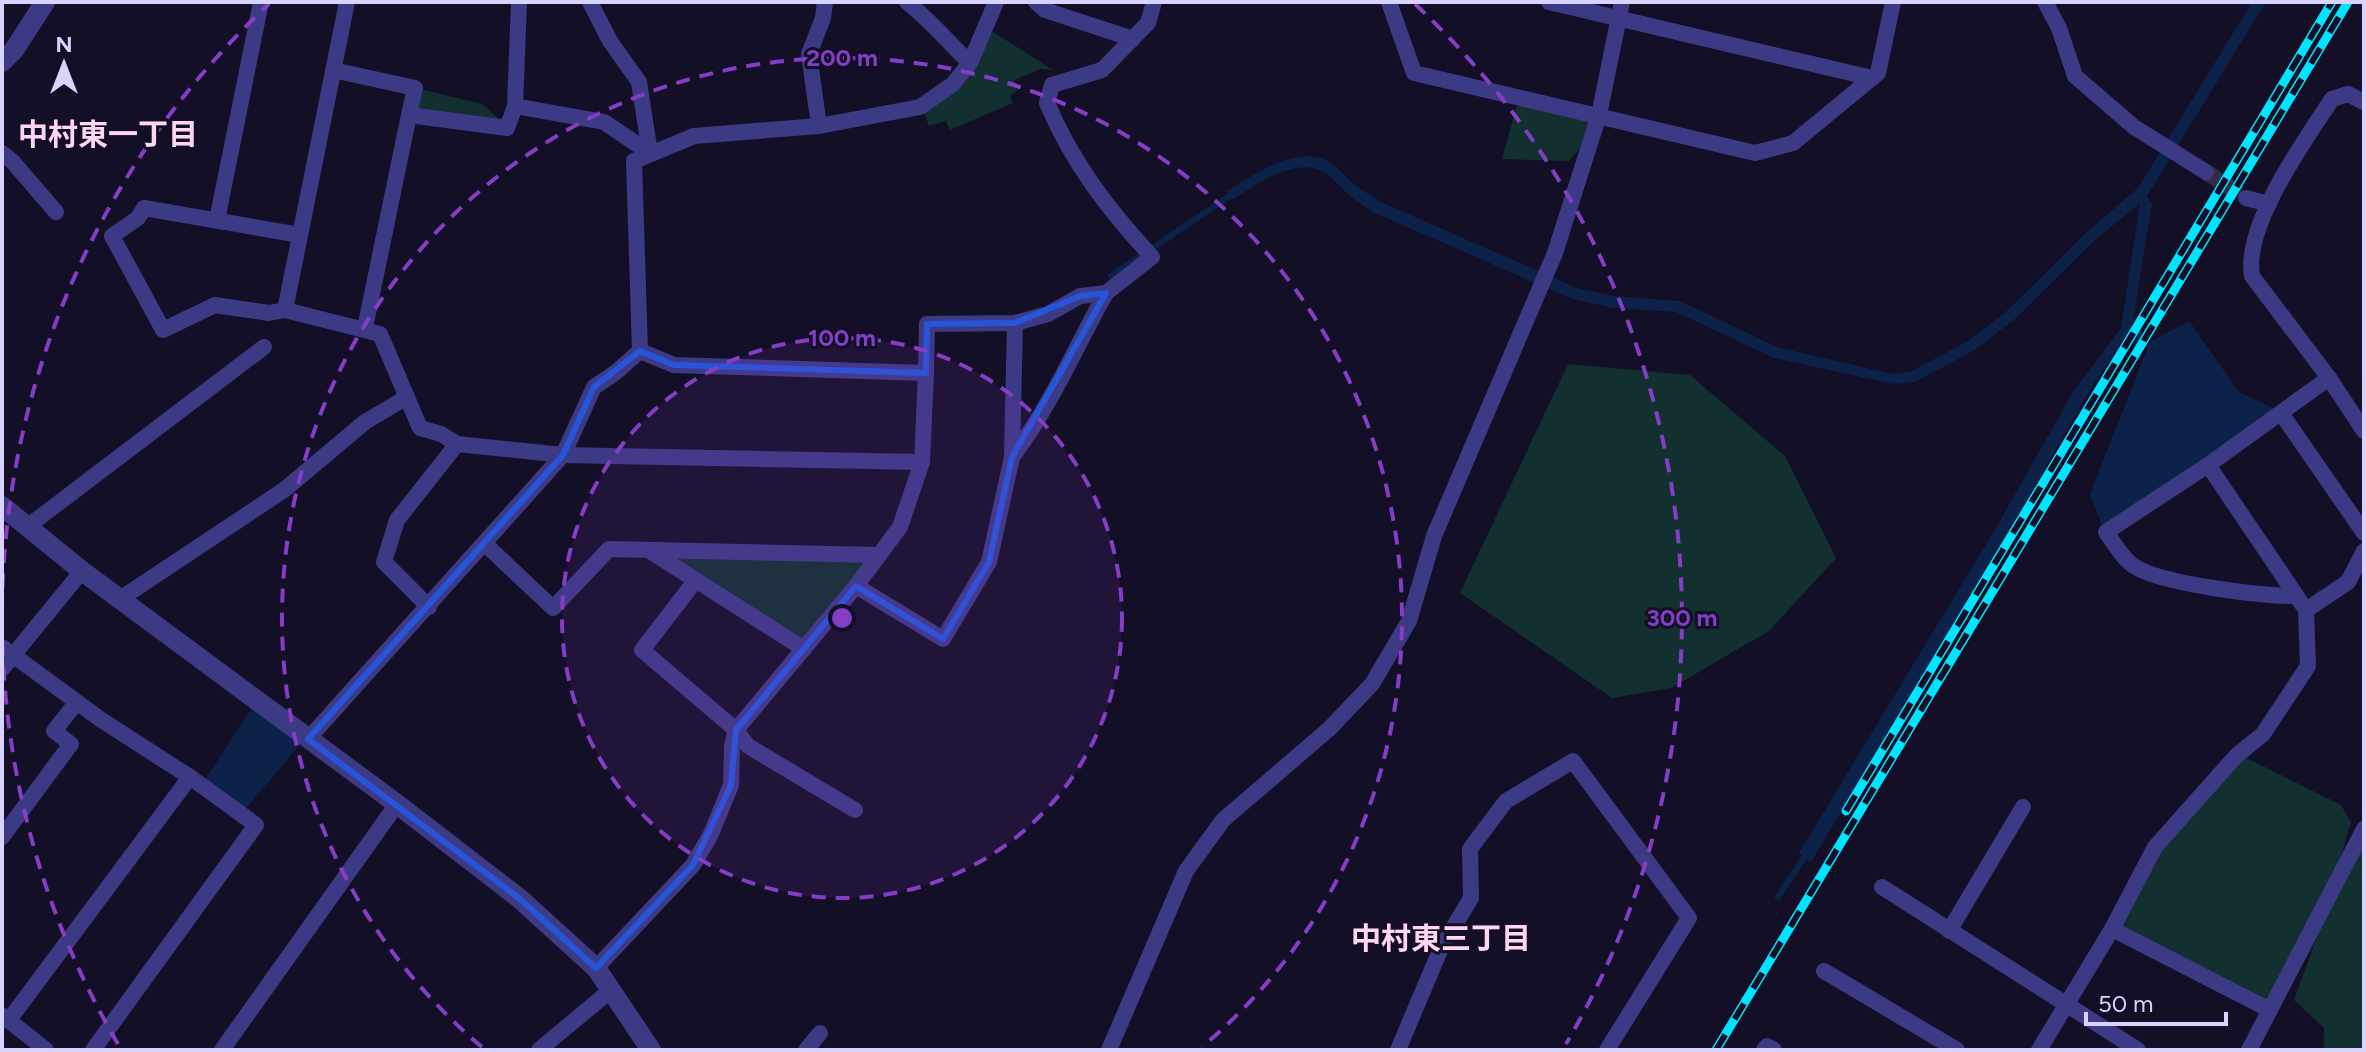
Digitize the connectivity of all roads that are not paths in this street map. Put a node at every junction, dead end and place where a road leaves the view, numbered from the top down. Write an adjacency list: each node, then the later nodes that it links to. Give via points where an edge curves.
1 (45, 2): 17 (street)
2 (261, 2): 32 (street)
3 (347, 2): 19 (street)
4 (519, 2): 22 (street)
5 (590, 2): 27 (street, via 639,82)
6 (825, 2): 25 (street, via 809,54)
7 (907, 2): 18 (street)
8 (996, 2): 18 (street)
9 (1036, 2): 16 (street, via 1045,10)
10 (1154, 2): 16 (street, via 1148,23)
11 (1389, 2): 24 (street, via 1414,73)
12 (1549, 2): 15 (street)
13 (1893, 2): 20 (street, via 1878,73)
14 (2045, 2): 28 (street, via 2075,76 2134,127)
15 (1621, 10): 20 (street); 24 (street)
16 (1133, 39): 34 (street, via 1102,70 1052,85 1047,103 1080,168 1152,257)
17 (2, 62)
18 (970, 63): 25 (street, via 953,84 920,107)
19 (333, 70): 23 (street, via 415,88); 33 (street)
20 (1872, 78): 24 (street, via 1793,143 1755,153)
21 (2364, 102): 30 (street, via 2348,94 2332,99 2288,164)
22 (515, 106): 23 (street, via 507,128); 27 (street, via 604,122)
23 (409, 115): 37 (street)
24 (1599, 115): 92 (street, via 1555,253 1434,536 1409,621 1372,684 1329,729 1223,820 1186,871)
25 (819, 126): 27 (street, via 694,136)
26 (2, 153): 31 (street)
27 (650, 153): 39 (street, via 634,161)
28 (2206, 172)
29 (2246, 198): 30 (street)
30 (2269, 204): 41 (street, via 2253,246 2252,276)
31 (56, 212)
32 (217, 220): 33 (street); 35 (street, via 144,208 112,236 163,330 215,305 269,313)
33 (300, 235): 35 (street)
34 (1106, 293): 36 (street, via 1080,296 1048,314); 47 (street, via 1063,378)
35 (285, 310): 37 (street)
36 (1015, 323): 40 (street, via 927,324); 47 (street)
37 (365, 328): 42 (street, via 380,334)
38 (264, 347): 51 (street)
39 (640, 351): 40 (street, via 674,365); 46 (street, via 594,387)
40 (926, 373): 48 (street)
41 (2329, 378): 43 (street); 44 (street)
42 (407, 397): 45 (street, via 420,428); 61 (street, via 365,422 284,490)
43 (2281, 413): 49 (street); 52 (street)
44 (2364, 431)
45 (457, 444): 46 (street); 62 (street, via 397,520 384,562)
46 (563, 455): 48 (street); 53 (street)
47 (1012, 457): 59 (street, via 989,562 943,639)
48 (922, 462): 56 (street, via 900,527)
49 (2208, 465): 60 (street); 60 (street, via 2106,532 2132,566 2154,575)
50 (2, 506): 51 (street)
51 (27, 527): 57 (street)
52 (2364, 533)
53 (485, 544): 54 (street, via 553,608 609,549); 62 (street)
54 (647, 550): 56 (street); 58 (street)
55 (2364, 551): 63 (street, via 2348,582)
56 (878, 555): 59 (street)
57 (82, 571): 61 (street); 65 (street)
58 (696, 580): 64 (street); 68 (street, via 642,650)
59 (856, 586): 64 (street)
60 (2295, 596): 63 (street)
61 (120, 599): 69 (street)
62 (429, 607): 69 (street)
63 (2306, 610): 77 (street, via 2308,666 2263,734 2236,756 2155,847)
64 (804, 649): 68 (street)
65 (8, 651): 66 (street); 67 (street)
66 (2, 669)
67 (77, 702): 70 (street); 75 (street, via 54,731 71,744)
68 (736, 730): 73 (street, via 748,746); 79 (street, via 731,785 693,865)
69 (308, 739): 71 (street)
70 (190, 777): 84 (street); 87 (street, via 256,825)
71 (397, 804): 79 (street, via 519,898); 88 (street)
72 (2023, 807): 78 (street)
73 (855, 810)
74 (2364, 829): 83 (street)
75 (2, 837)
76 (1882, 887): 78 (street)
77 (2112, 929): 82 (street); 83 (street)
78 (1949, 931): 82 (street)
79 (596, 968): 81 (street)
80 (1824, 971): 97 (street)
81 (611, 990): 89 (street); 90 (street)
82 (2066, 1006): 98 (street); 99 (street)
83 (2270, 1010): 100 (street)
84 (5, 1018): 86 (street)
85 (820, 1033): 91 (street)
86 (46, 1050)
87 (93, 1050)
88 (222, 1050)
89 (539, 1050)
90 (651, 1050)
91 (806, 1050)
92 (1109, 1050)
93 (1398, 1050): 94 (street, via 1441,948 1471,898 1470,849 1506,801 1573,761 1689,918)
94 (1607, 1050)
95 (1764, 1050): 96 (street)
96 (1774, 1050)
97 (1957, 1050)
98 (2039, 1050)
99 (2138, 1050)
100 (2249, 1050)

